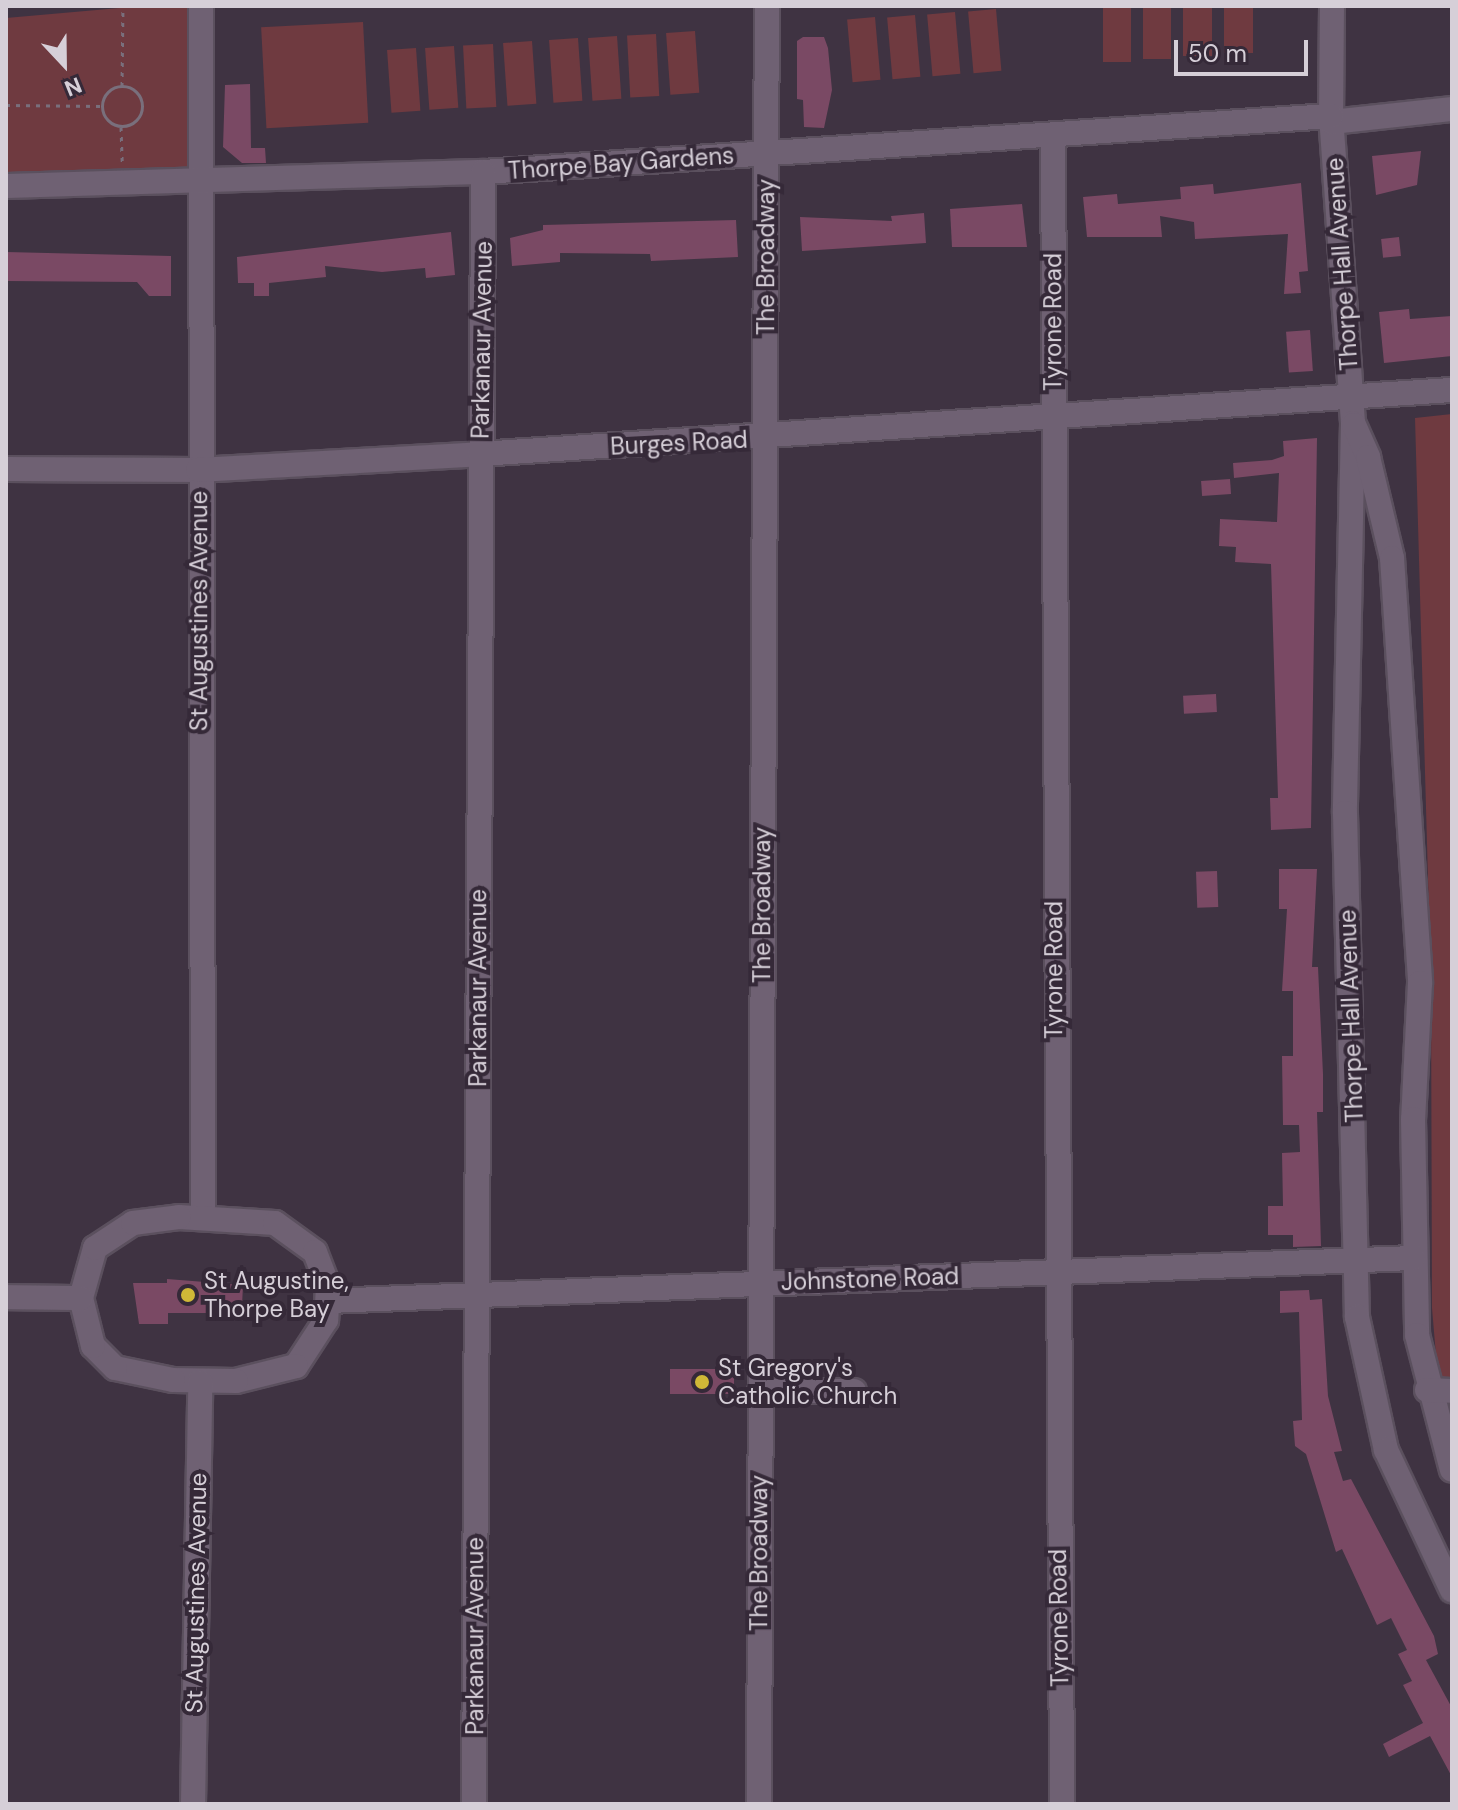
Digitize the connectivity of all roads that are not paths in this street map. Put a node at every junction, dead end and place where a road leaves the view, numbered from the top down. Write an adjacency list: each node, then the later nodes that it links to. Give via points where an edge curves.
1 (201, 6): 10 (street, St Augustines Avenue)
2 (767, 6): 8 (street, The Broadway)
3 (1317, 6): 6 (street, Thorpe Hall Avenue)
4 (1332, 6): 6 (street, Thorpe Hall Avenue)
5 (1452, 109): 6 (street, Thorpe Bay Gardens)
6 (1331, 114): 7 (street, Thorpe Bay Gardens); 13 (street, Thorpe Hall Avenue)
7 (1053, 136): 8 (street, Thorpe Bay Gardens); 14 (street, Tyrone Road)
8 (766, 153): 9 (street, Thorpe Bay Gardens); 15 (street, The Broadway)
9 (483, 172): 10 (street, Thorpe Bay Gardens); 16 (street, Parkanaur Avenue)
10 (198, 185): 11 (street, Thorpe Bay Gardens); 18 (street, St Augustines Avenue)
11 (6, 186)
12 (1452, 390): 13 (street, Burges Road)
13 (1352, 412): 14 (street, Burges Road); 20 (street, Thorpe Hall Avenue, via 1380,501 1396,602 1420,983); 21 (street, Thorpe Hall Avenue, via 1345,813)
14 (1053, 421): 15 (street, Burges Road); 22 (street, Tyrone Road)
15 (765, 438): 16 (street, Burges Road); 23 (street, The Broadway)
16 (480, 454): 18 (street, Burges Road); 25 (street, Parkanaur Avenue)
17 (6, 469): 18 (street, Burges Road)
18 (198, 470): 19 (street, St Augustines Avenue)
19 (203, 1216): 26 (street, via 143,1221 107,1236 86,1265); 27 (street, via 275,1223 303,1238 323,1268)
20 (1413, 1258): 21 (street, Johnstone Road); 29 (street, Thorpe Hall Avenue)
21 (1357, 1261): 22 (street, Johnstone Road); 34 (street, Thorpe Hall Avenue, via 1357,1317 1374,1413 1404,1497)
22 (1055, 1272): 23 (street, Johnstone Road); 38 (street, Tyrone Road)
23 (759, 1284): 25 (street, Johnstone Road); 30 (street, The Broadway)
24 (6, 1297): 26 (street)
25 (477, 1297): 27 (street, Johnstone Road); 36 (street, Parkanaur Avenue)
26 (81, 1298): 28 (street, via 85,1331 115,1368)
27 (328, 1301): 28 (street, via 321,1334 296,1366 266,1376)
28 (200, 1382): 35 (street, St Augustines Avenue)
29 (1427, 1390): 32 (street); 33 (street, Thorpe Hall Avenue)
30 (760, 1391): 31 (street); 37 (street, The Broadway)
31 (854, 1391)
32 (1452, 1391)
33 (1452, 1470)
34 (1452, 1590)
35 (193, 1804)
36 (474, 1804)
37 (759, 1804)
38 (1062, 1804)

